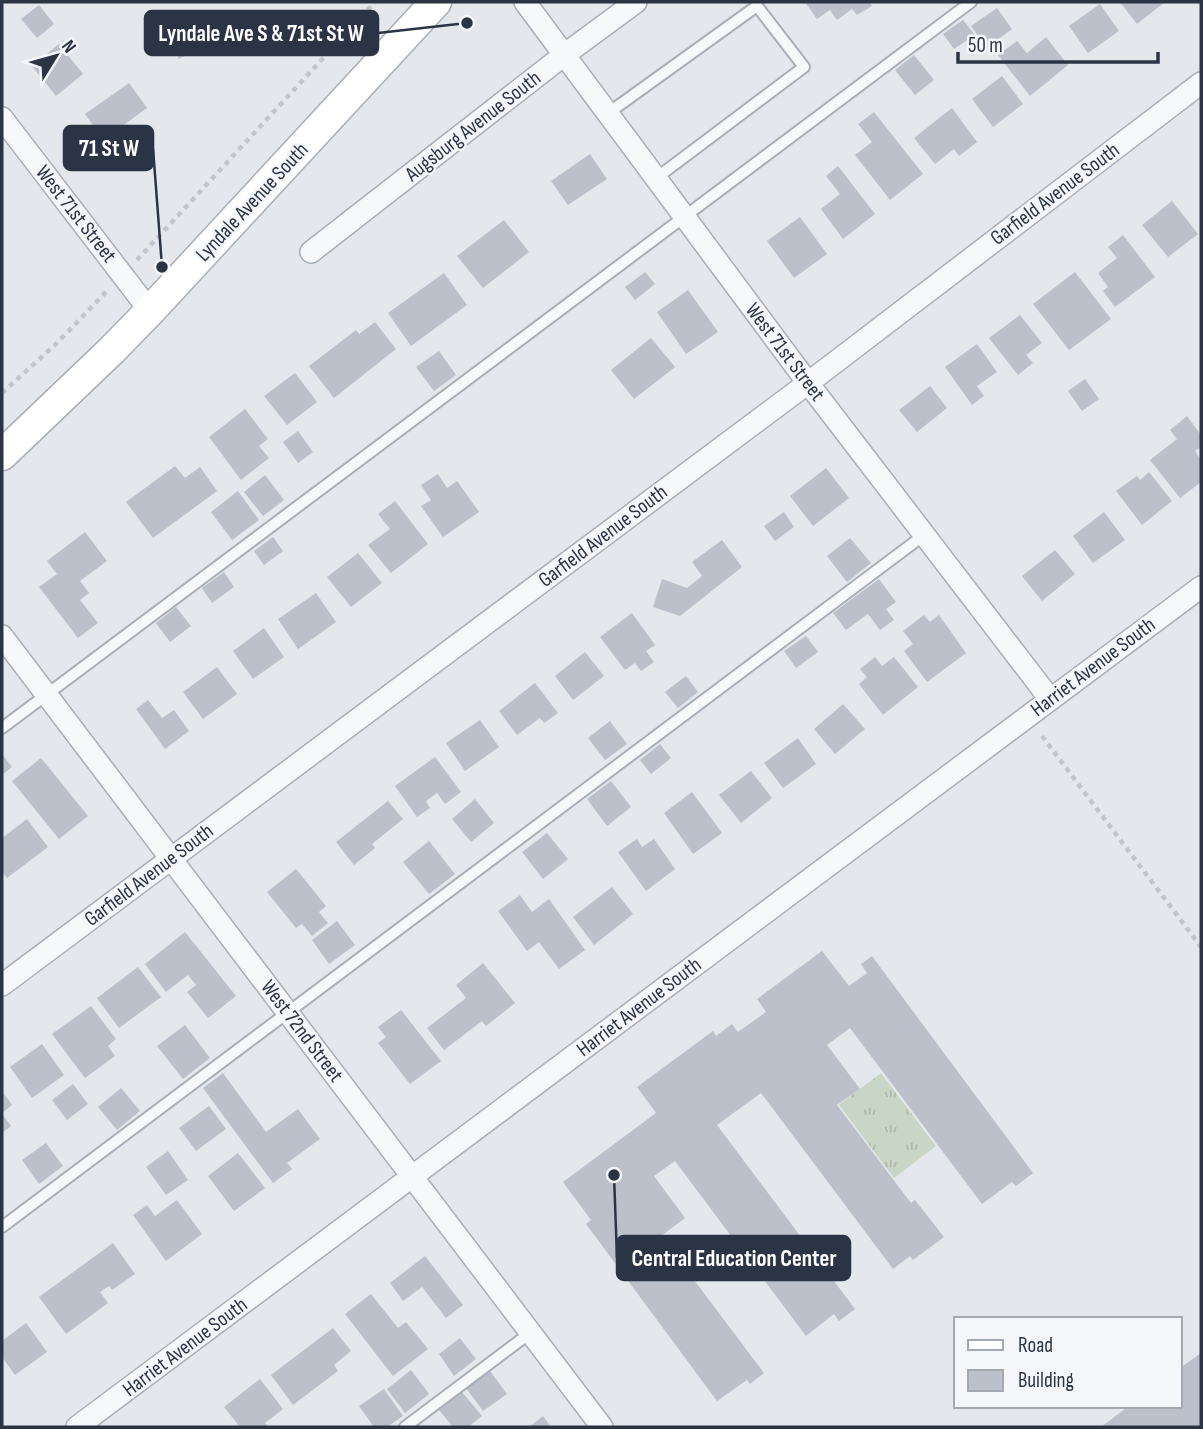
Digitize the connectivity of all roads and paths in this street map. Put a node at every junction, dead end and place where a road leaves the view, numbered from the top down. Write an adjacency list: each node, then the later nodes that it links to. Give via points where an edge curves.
1 (374, 2): 13 (path)
2 (436, 2): 15 (main road, Lyndale Avenue South)
3 (525, 2): 6 (street, West 71st Street)
4 (636, 2): 6 (street, Augsburg Avenue South)
5 (971, 2): 11 (lane)
6 (564, 55): 8 (street, West 71st Street); 12 (street, Augsburg Avenue South)
7 (1201, 83): 16 (street, Garfield Avenue South)
8 (607, 114): 10 (street, West 71st Street); 10 (lane, via 757,6 804,67)
9 (2, 118): 15 (street, West 71st Street)
10 (655, 179): 11 (street, West 71st Street)
11 (684, 216): 16 (street, West 71st Street); 22 (lane)
12 (311, 252)
13 (140, 258)
14 (102, 296): 17 (path)
15 (150, 311): 18 (main road, Lyndale Avenue South)
16 (808, 383): 19 (street, West 71st Street); 26 (street, Garfield Avenue South)
17 (2, 393)
18 (2, 455)
19 (924, 535): 23 (street, West 71st Street); 29 (lane)
20 (1201, 587): 23 (street, Harriet Avenue South)
21 (2, 636): 22 (street, West 72nd Street)
22 (46, 694): 24 (lane); 26 (street, West 72nd Street)
23 (1050, 699): 30 (street, Harriet Avenue South)
24 (2, 728)
25 (1042, 736): 27 (path)
26 (171, 859): 28 (street, Garfield Avenue South); 29 (street, West 72nd Street)
27 (1201, 947)
28 (2, 985)
29 (286, 1012): 30 (street, West 72nd Street); 31 (lane)
30 (412, 1177): 32 (street, West 72nd Street); 33 (street, Harriet Avenue South)
31 (2, 1227)
32 (530, 1333): 34 (lane); 35 (street, West 72nd Street)
33 (77, 1427)
34 (405, 1427)
35 (602, 1427)

